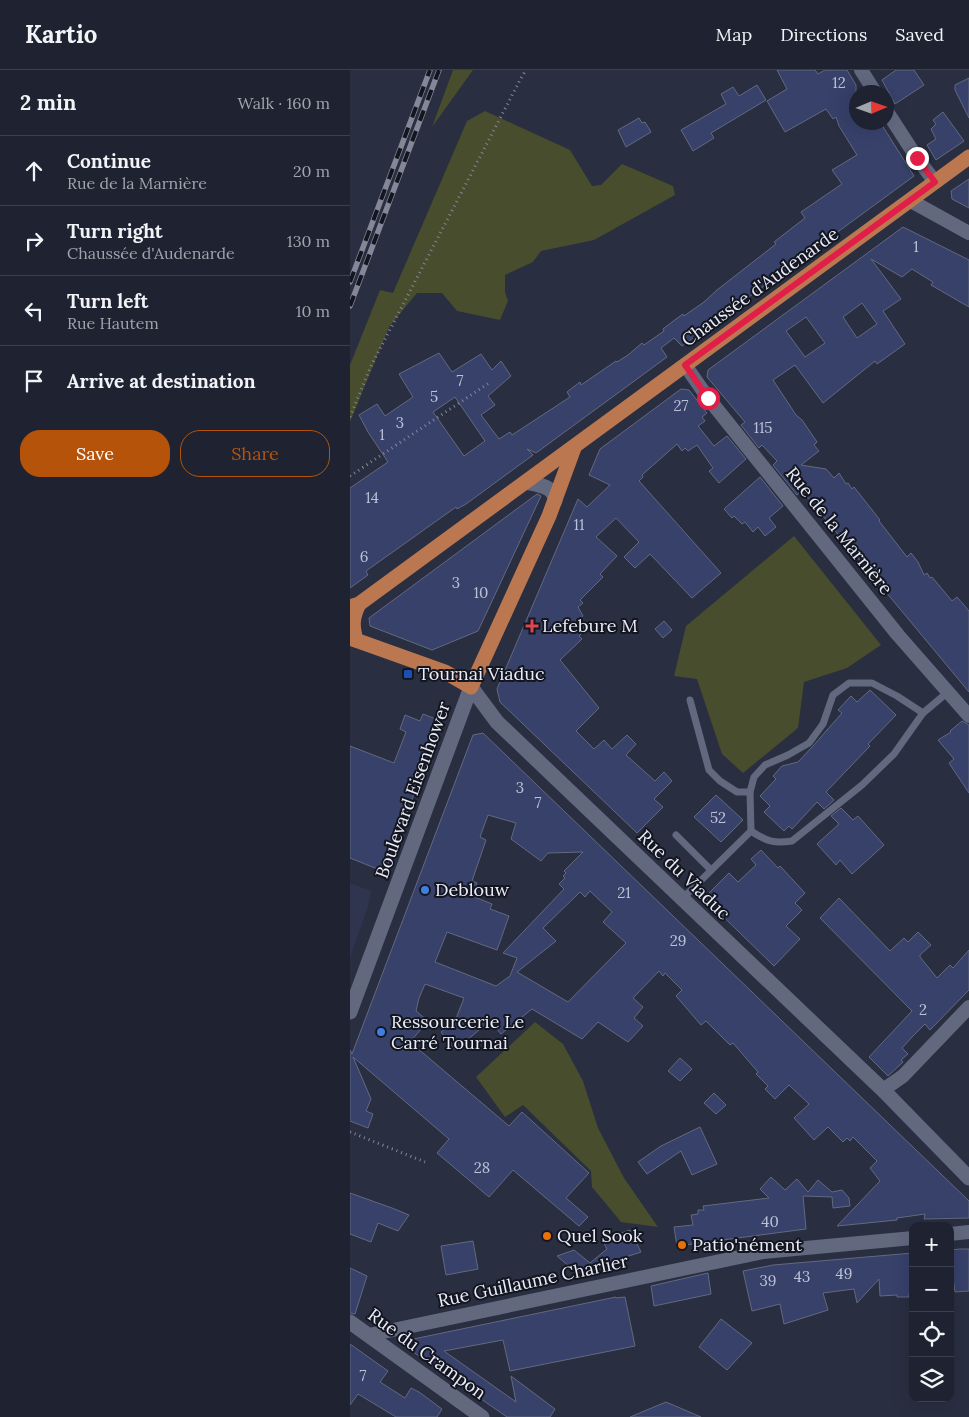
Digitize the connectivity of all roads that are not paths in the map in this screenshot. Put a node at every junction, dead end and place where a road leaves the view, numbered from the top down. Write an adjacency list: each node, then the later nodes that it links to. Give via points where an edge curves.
1 (861, 70): 2 (street)
2 (871, 85)
3 (894, 122): 5 (street)
4 (969, 157): 5 (main road, Chaussée d'Audenarde)
5 (935, 182): 6 (main road, Chaussée d'Audenarde)
6 (911, 201): 7 (street); 8 (main road, Chaussée d'Audenarde)
7 (969, 233)
8 (685, 365): 9 (main road, Chaussée d'Audenarde); 15 (street, Rue de la Marnière, via 892,627)
9 (574, 448): 10 (main road, Chaussée d'Audenarde); 11 (main road)
10 (526, 482): 11 (street, via 551,490); 12 (main road, Chaussée d'Audenarde)
11 (555, 501): 14 (main road, Boulevard Eisenhower)
12 (354, 606): 13 (main road)
13 (353, 639): 14 (main road, Rue du Viaduc, via 445,672)
14 (471, 687): 23 (street, Rue du Viaduc, via 497,722); 25 (street, Boulevard Eisenhower)
15 (948, 692): 17 (lane); 18 (street, Rue de la Marnière)
16 (690, 700): 19 (lane, via 709,770 737,792)
17 (923, 713): 19 (lane, via 872,683 849,683 833,695 823,724 808,743 765,765 754,778); 20 (lane, via 894,754 862,785 792,841 778,843)
18 (969, 716)
19 (750, 792): 20 (lane)
20 (751, 831): 22 (lane)
21 (676, 835): 22 (lane)
22 (711, 870): 23 (lane)
23 (682, 899): 26 (street, Rue du Viaduc)
24 (969, 1007): 26 (street, via 902,1076)
25 (350, 1012)
26 (883, 1090): 27 (street, Rue du Viaduc)
27 (969, 1178)
28 (969, 1232): 29 (street)
29 (954, 1234)
30 (909, 1238): 32 (street, Rue Guillaume Charlier, via 763,1252)
31 (350, 1322): 32 (street, Rue du Crampon)
32 (369, 1335): 33 (street, Rue du Crampon)
33 (482, 1417)

